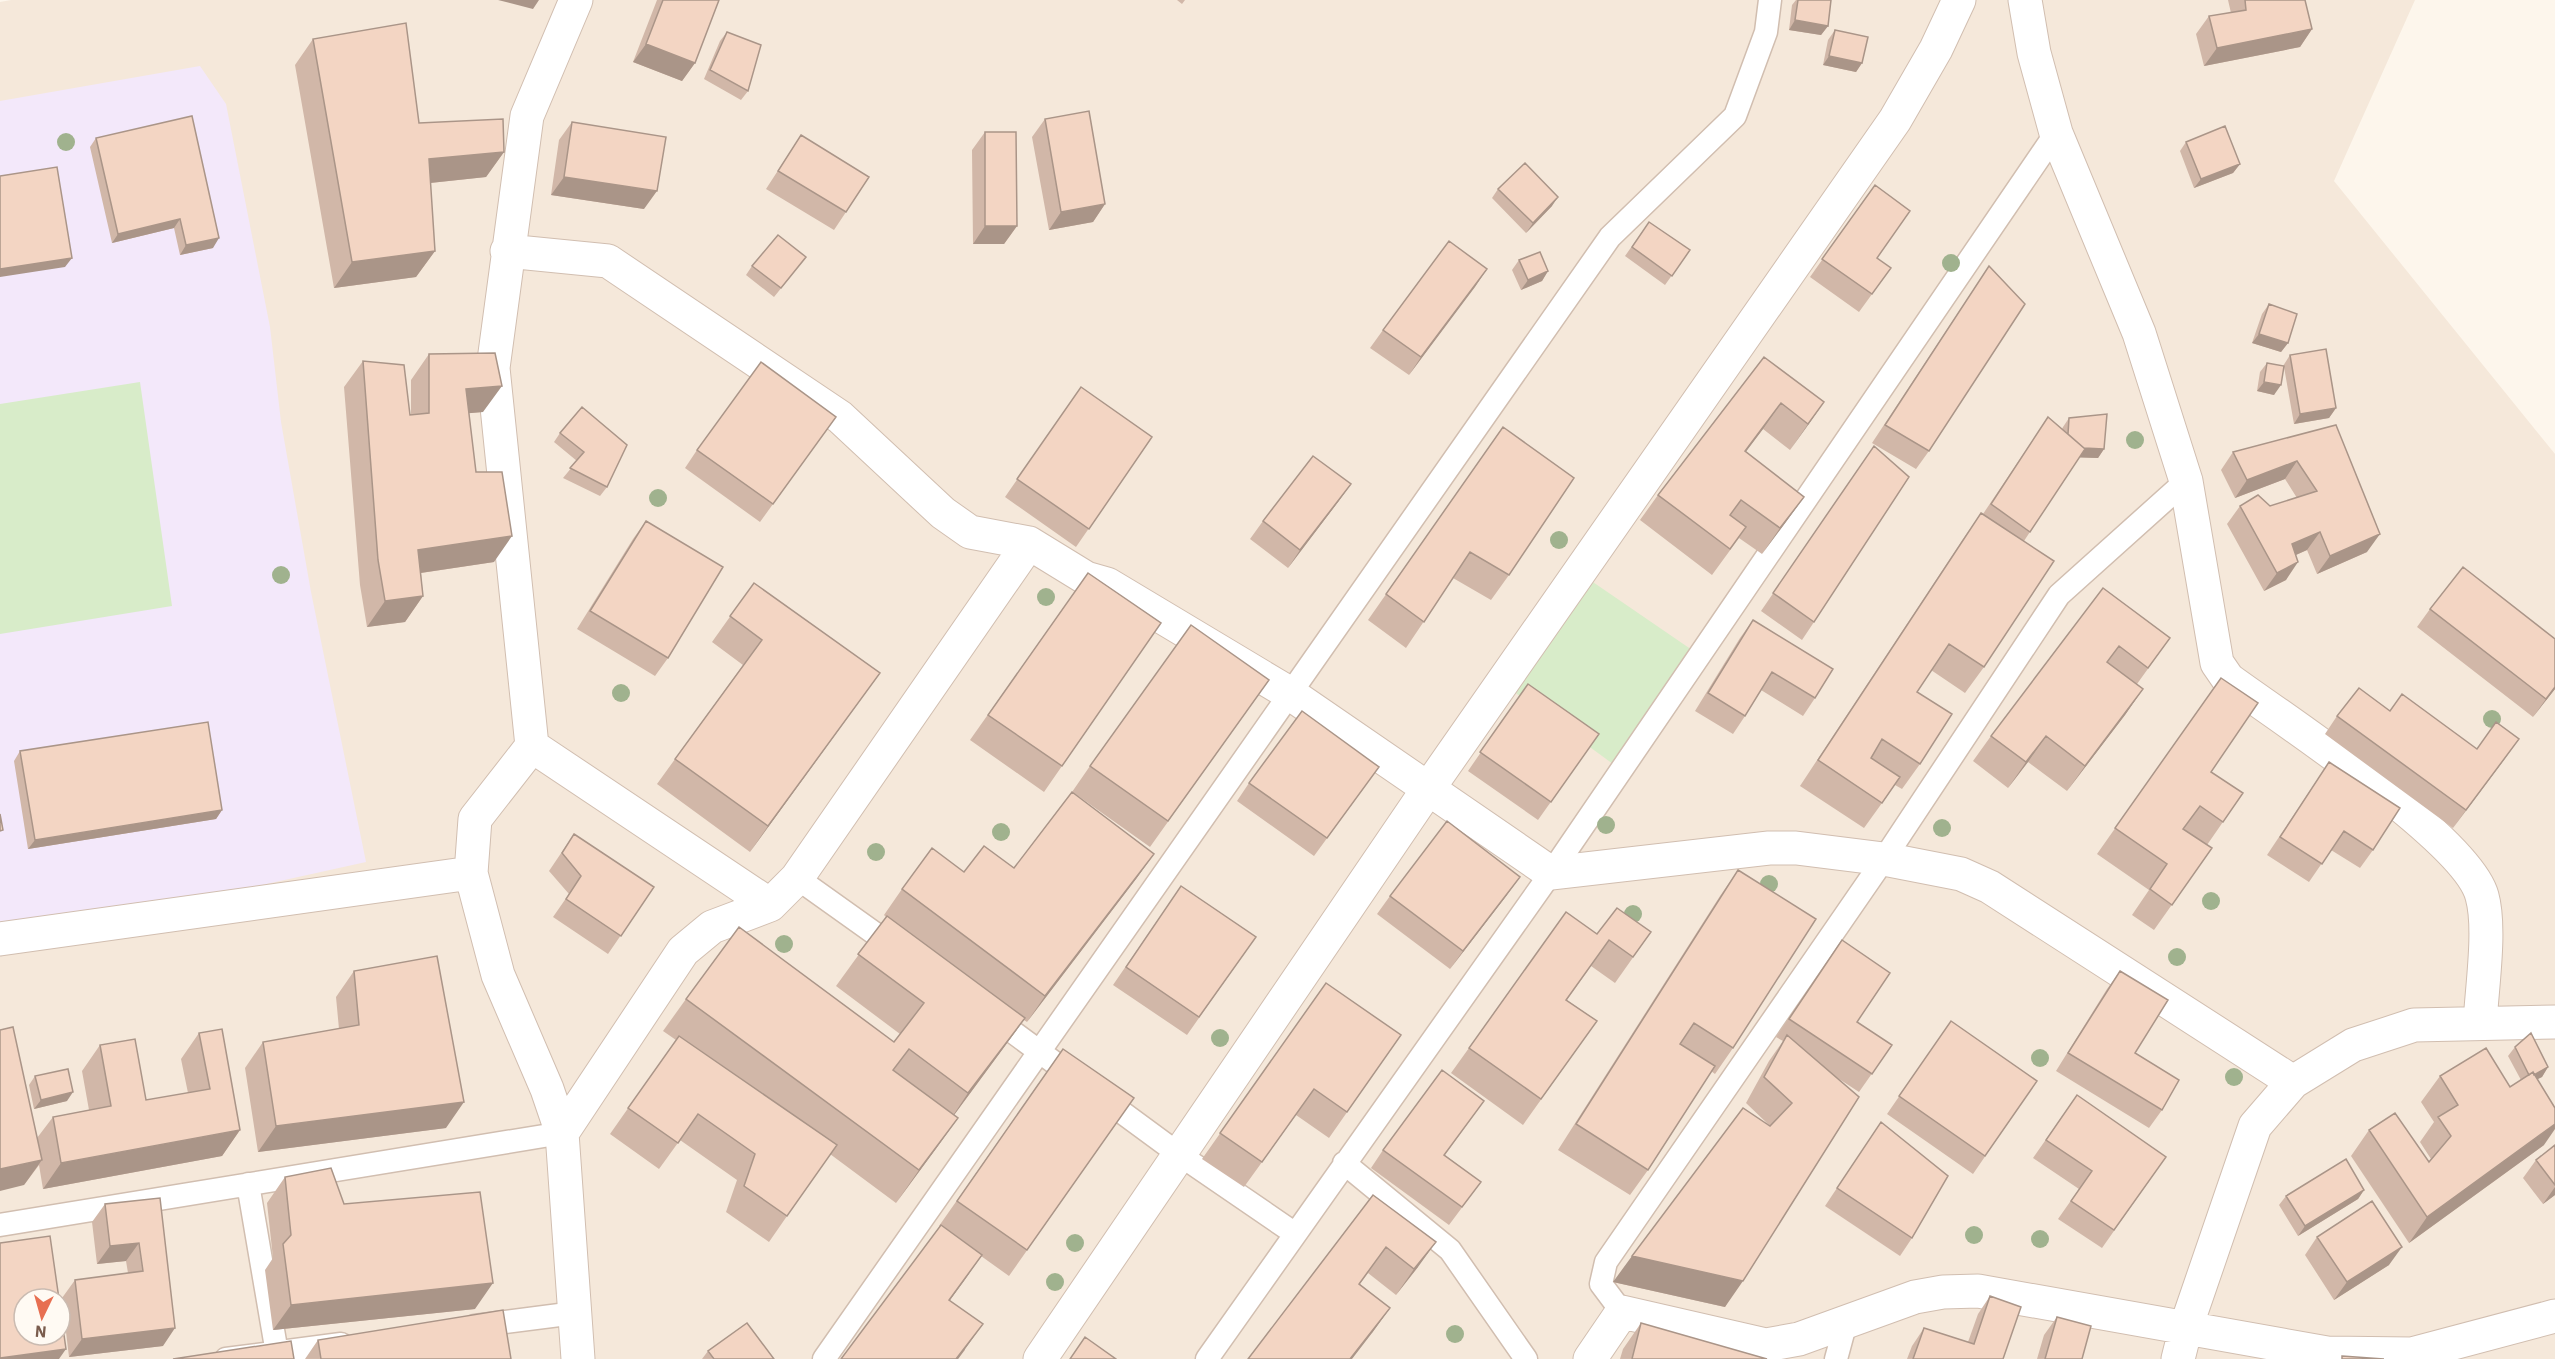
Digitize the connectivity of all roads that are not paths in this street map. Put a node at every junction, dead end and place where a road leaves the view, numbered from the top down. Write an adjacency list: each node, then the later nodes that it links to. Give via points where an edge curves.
1 (576, 0): 6 (street, via 527,116)
2 (1770, 0): 9 (lane, via 1766,32 1735,116 1610,237)
3 (1959, 0): 11 (street, via 1895,120)
4 (2025, 0): 5 (street, via 2034,54)
5 (2056, 133): 7 (street, via 2139,333); 14 (lane)
6 (507, 251): 8 (street, via 608,261 840,417 943,513 970,532); 10 (street, via 493,368)
7 (2186, 481): 12 (lane, via 2059,595); 21 (street, via 2212,645 2217,663 2228,679 2422,822 2474,877 2485,910)
8 (1029, 543): 9 (street, via 1086,578 1107,584); 15 (street)
9 (1289, 693): 11 (street); 22 (lane)
10 (532, 746): 13 (street, via 475,819); 16 (street)
11 (1428, 789): 14 (street); 25 (street)
12 (1884, 859): 14 (street, via 1769,848); 23 (street, via 1977,879); 30 (lane, via 1606,1262 1601,1284)
13 (471, 873): 17 (street); 24 (street, via 498,975)
14 (1551, 873): 26 (lane)
15 (797, 878): 16 (street); 18 (lane)
16 (770, 905): 24 (street, via 712,927 683,951)
17 (0, 939)
18 (913, 960)
19 (970, 1002): 22 (lane)
20 (2555, 1022): 21 (street)
21 (2480, 1023): 23 (street, via 2414,1025 2353,1045)
22 (1038, 1050): 25 (lane); 41 (lane)
23 (2293, 1082): 34 (street, via 2255,1126)
24 (562, 1133): 27 (lane); 31 (street)
25 (1180, 1155): 29 (lane); 42 (street)
26 (1344, 1163): 29 (lane); 44 (lane, via 1450,1250)
27 (248, 1184): 28 (lane); 37 (lane)
28 (0, 1225)
29 (1294, 1233): 43 (lane)
30 (1622, 1312): 33 (street, via 1766,1345 1799,1339); 45 (street)
31 (574, 1313): 35 (lane); 40 (street)
32 (2555, 1316): 38 (street)
33 (1846, 1322): 34 (street, via 1915,1297 1978,1291); 46 (lane)
34 (2186, 1327): 38 (street, via 2327,1353); 47 (street)
35 (456, 1329)
36 (360, 1341): 37 (lane)
37 (278, 1356): 39 (lane)
38 (2411, 1357)
39 (226, 1359)
40 (578, 1359)
41 (824, 1359)
42 (1040, 1359)
43 (1207, 1359)
44 (1526, 1359)
45 (1590, 1359)
46 (1836, 1359)
47 (2178, 1359)

